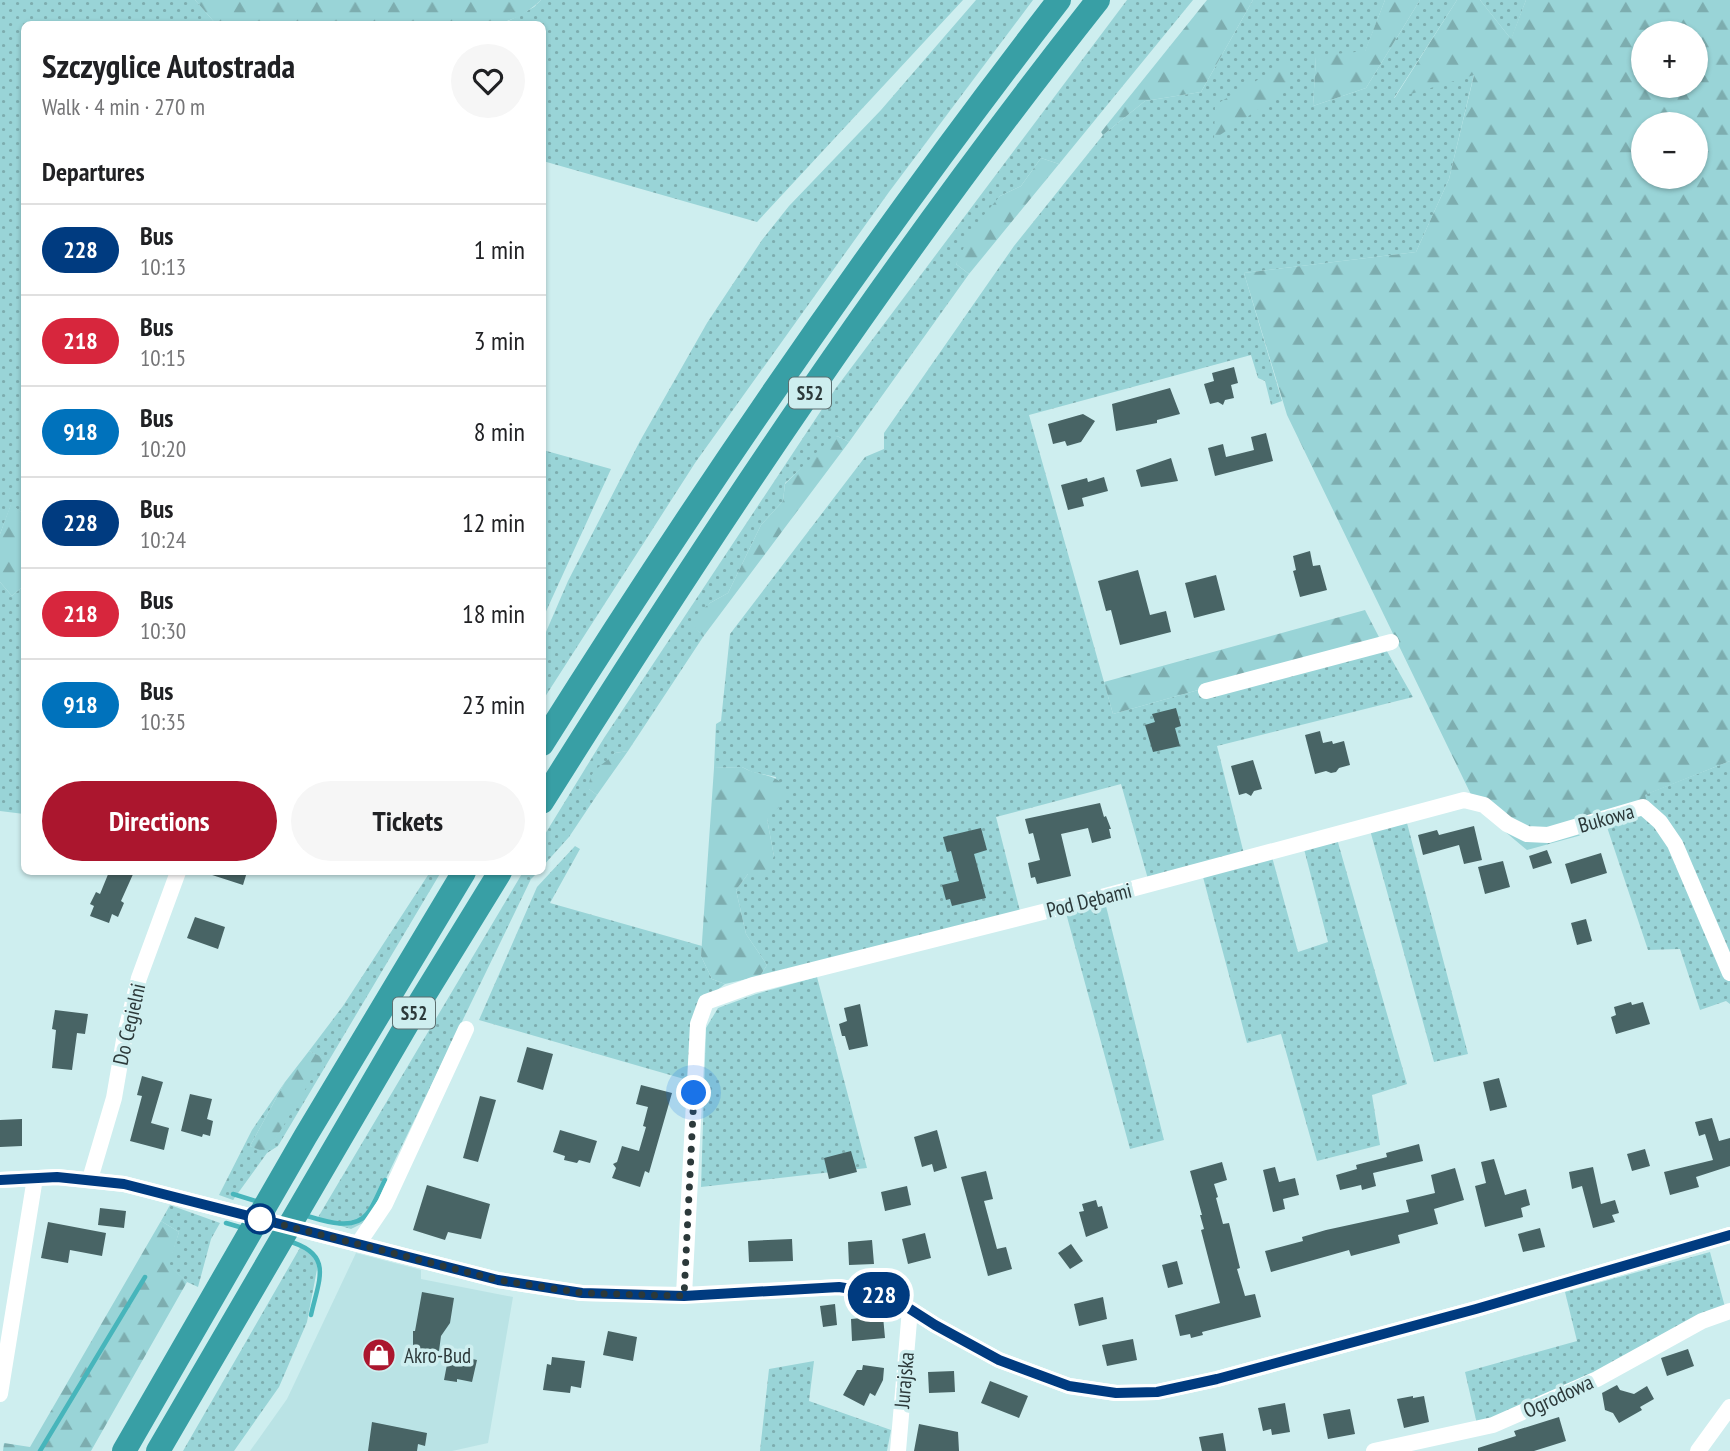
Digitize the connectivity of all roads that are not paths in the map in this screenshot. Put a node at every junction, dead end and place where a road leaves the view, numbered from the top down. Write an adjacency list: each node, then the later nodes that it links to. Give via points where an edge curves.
1 (1059, 0): 5 (highway, S52, via 884,234 739,440)
2 (1098, 0): 6 (highway, S52, via 844,342 659,617)
3 (1391, 642): 4 (street)
4 (1206, 691)
5 (546, 738)
6 (546, 796)
7 (1473, 802): 11 (street, Bukowa, via 1527,834 1548,835 1643,807 1675,844); 18 (street, Pod Dębami, via 1464,800 753,985 706,1002 698,1024)
8 (177, 875): 14 (street, Do Cegielni, via 139,978 114,1098)
9 (462, 875): 23 (highway, S52)
10 (498, 875): 24 (highway, S52)
11 (1730, 973)
12 (466, 1029): 17 (street, via 385,1204)
13 (35, 1178): 14 (street); 15 (street); 21 (street)
14 (90, 1179): 17 (street, via 160,1192)
15 (0, 1180)
16 (1730, 1235): 19 (street, via 1338,1347 1157,1392 1116,1393 1069,1386 999,1360)
17 (358, 1244): 18 (street, via 498,1280 582,1293)
18 (684, 1296): 19 (street, via 839,1287 870,1292)
19 (910, 1309): 25 (street, Jurajska)
20 (1730, 1311): 26 (street, Ogrodowa, via 1702,1321 1597,1379 1493,1425)
21 (0, 1394)
22 (1730, 1407): 27 (street)
23 (124, 1451)
24 (158, 1451)
25 (898, 1451)
26 (1374, 1451)
27 (1698, 1451)

